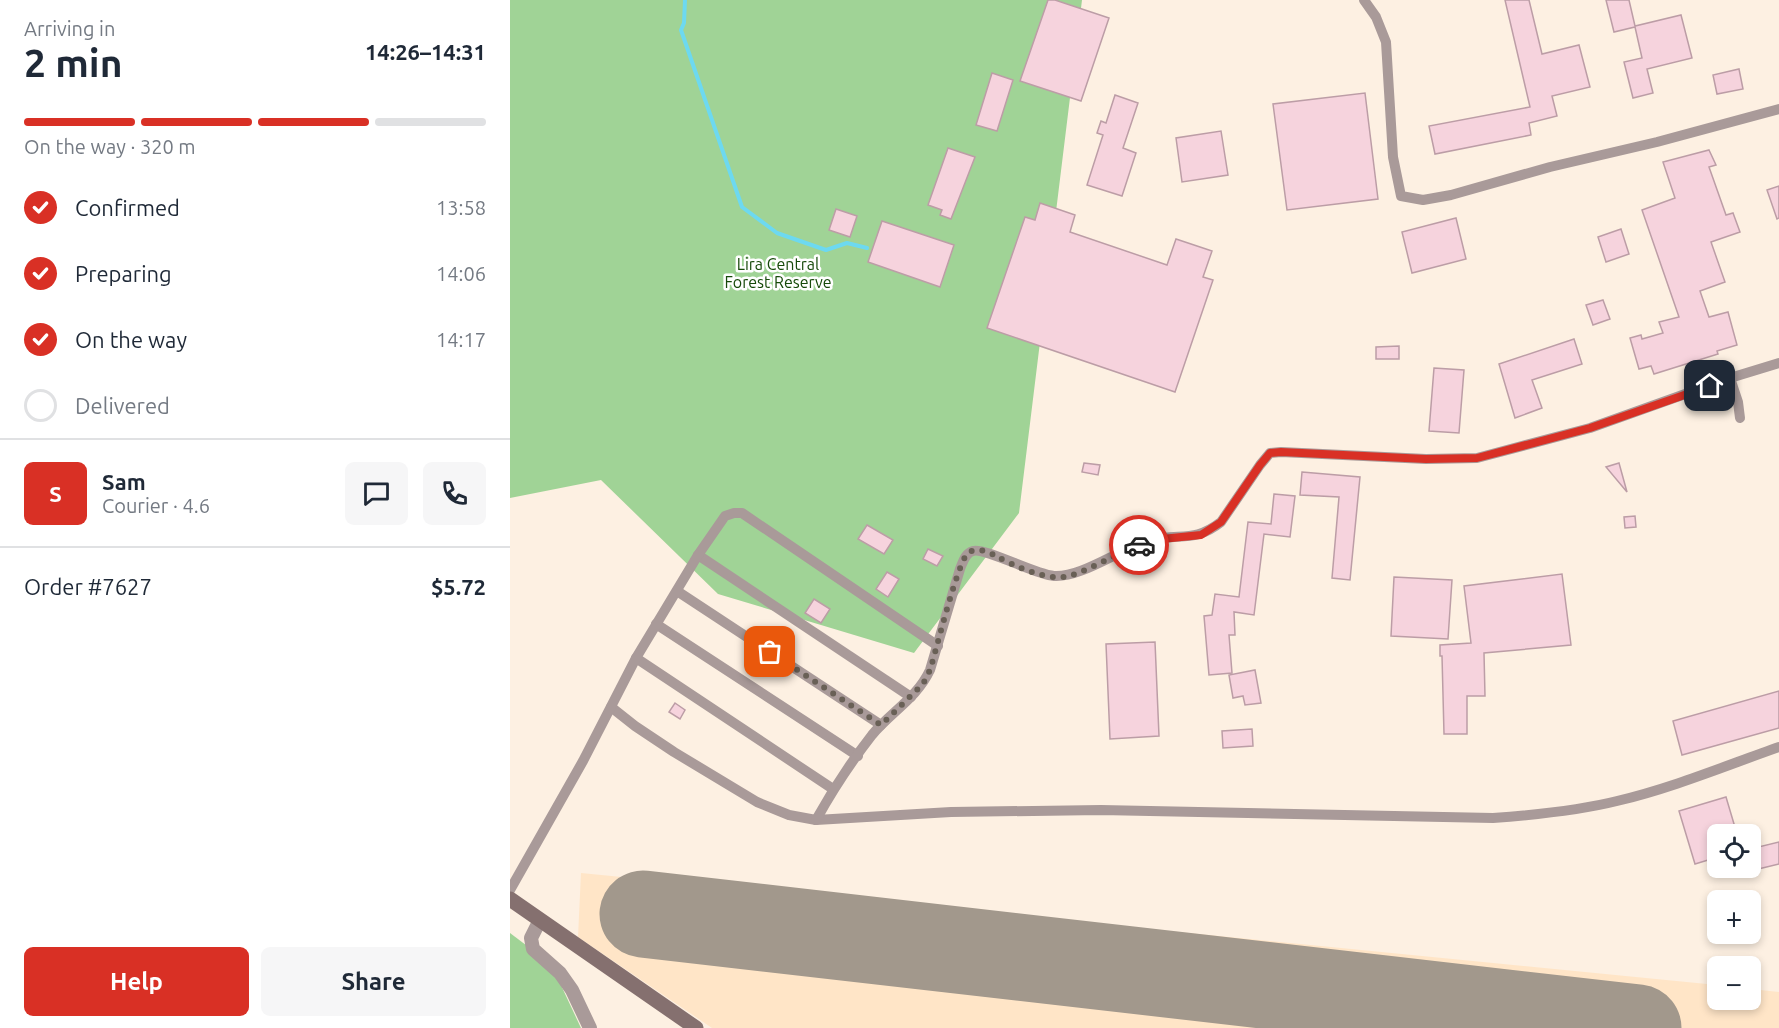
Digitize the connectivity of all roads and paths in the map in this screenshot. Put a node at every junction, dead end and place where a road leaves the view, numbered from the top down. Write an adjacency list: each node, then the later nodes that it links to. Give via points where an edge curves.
1 (1364, 0): 2 (street, via 1386,42 1394,157 1401,196 1424,200 1451,195)
2 (1779, 109)
3 (1779, 363): 4 (street)
4 (1730, 378): 5 (street); 9 (street, via 1590,428 1477,458 1270,453 1215,527 1201,535 1152,540 1065,577 1034,571 987,551 975,550 965,556)
5 (1740, 418)
6 (698, 555): 7 (street); 9 (street, via 725,516 742,513); 11 (street)
7 (676, 591): 8 (street); 13 (street)
8 (656, 624): 10 (street); 15 (street)
9 (938, 646): 11 (street, via 923,684)
10 (636, 658): 12 (street); 16 (street)
11 (911, 697): 13 (street)
12 (611, 707): 17 (street, via 674,752 757,802 789,815); 18 (street)
13 (881, 725): 15 (street)
14 (1779, 747): 17 (street, via 1615,802 1493,818 1101,810 951,812)
15 (858, 756): 16 (street)
16 (833, 789): 17 (street)
17 (816, 820)
18 (510, 890)
19 (510, 899): 20 (main road)
20 (540, 920): 21 (street, via 531,938 532,949 560,973); 22 (main road)
21 (590, 1028)
22 (696, 1028)

